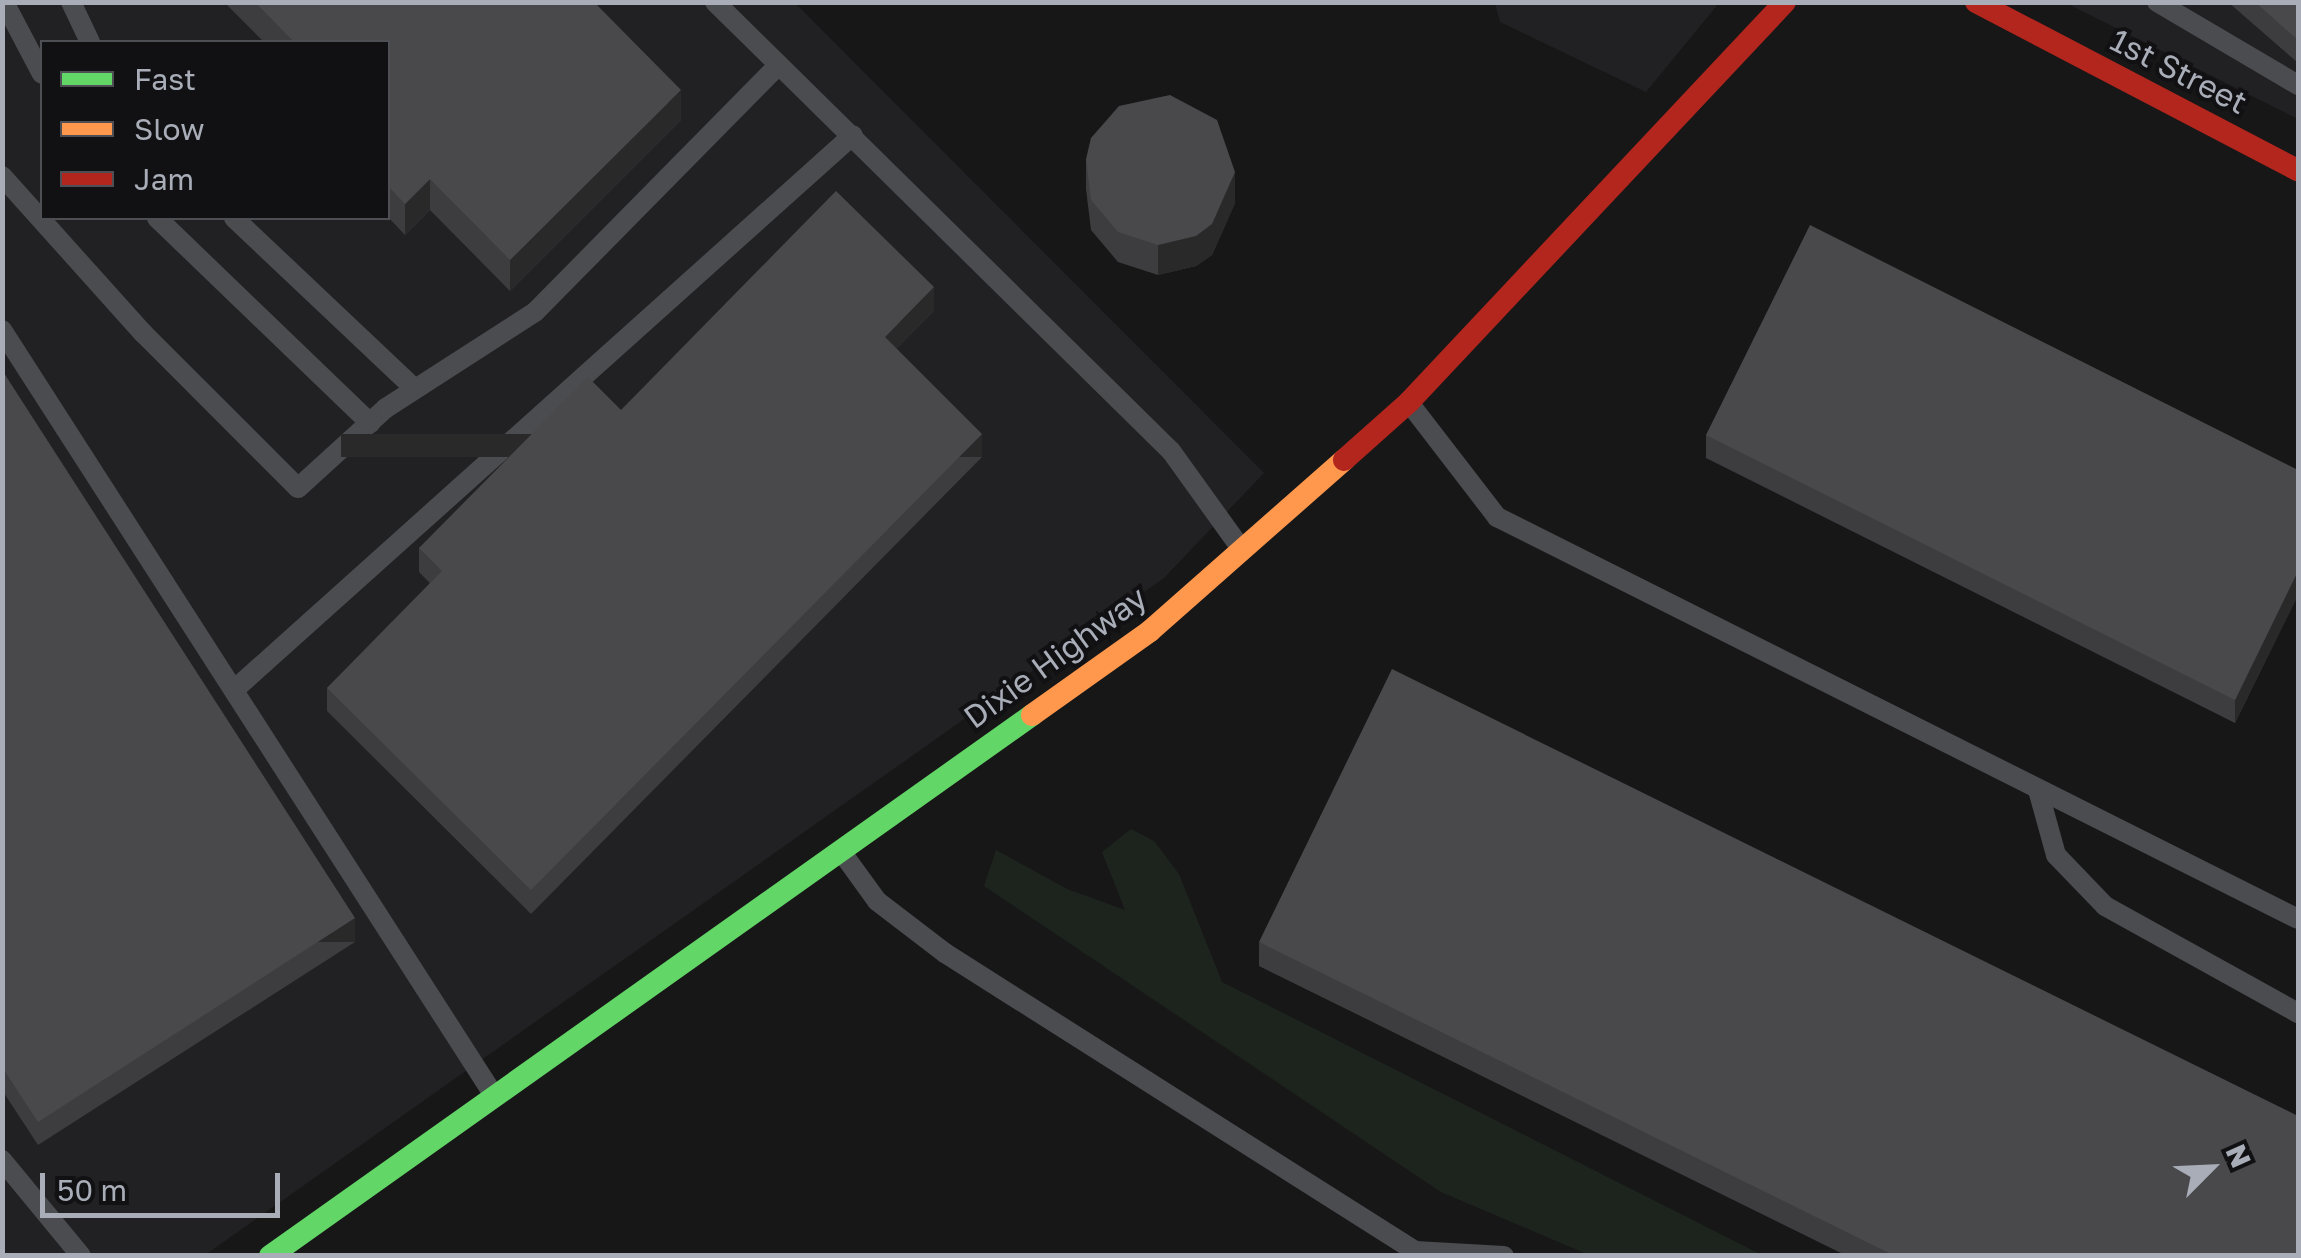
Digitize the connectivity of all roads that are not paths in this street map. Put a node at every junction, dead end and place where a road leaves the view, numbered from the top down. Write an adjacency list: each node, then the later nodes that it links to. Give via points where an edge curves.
1 (4, 2): 9 (lane)
2 (70, 2): 7 (lane)
3 (714, 2): 8 (lane)
4 (1785, 2): 20 (main road, Dixie Highway)
5 (1976, 2): 12 (main road, 1st Street)
6 (2156, 2): 10 (lane)
7 (89, 40)
8 (779, 65): 11 (lane); 19 (lane, via 535,312)
9 (40, 70)
10 (2298, 85)
11 (853, 136): 22 (lane, via 1171,451); 23 (lane)
12 (2298, 170)
13 (2, 176): 14 (lane)
14 (40, 218)
15 (42, 220): 21 (lane, via 298,488)
16 (159, 220): 21 (lane)
17 (236, 220): 19 (lane)
18 (2, 330): 23 (lane)
19 (416, 389): 21 (lane)
20 (1409, 402): 22 (main road, Dixie Highway); 24 (lane, via 1497,517)
21 (370, 423)
22 (1243, 551): 25 (main road, Dixie Highway, via 1150,631)
23 (234, 690): 28 (lane)
24 (2038, 790): 26 (lane); 27 (lane, via 2056,856 2105,906)
25 (842, 852): 28 (main road, Dixie Highway); 30 (lane, via 878,901 945,953)
26 (2298, 919)
27 (2298, 1013)
28 (495, 1098): 32 (main road, Dixie Highway)
29 (2, 1160): 31 (lane)
30 (1415, 1253): 33 (lane)
31 (81, 1256)
32 (270, 1256)
33 (1504, 1256)

